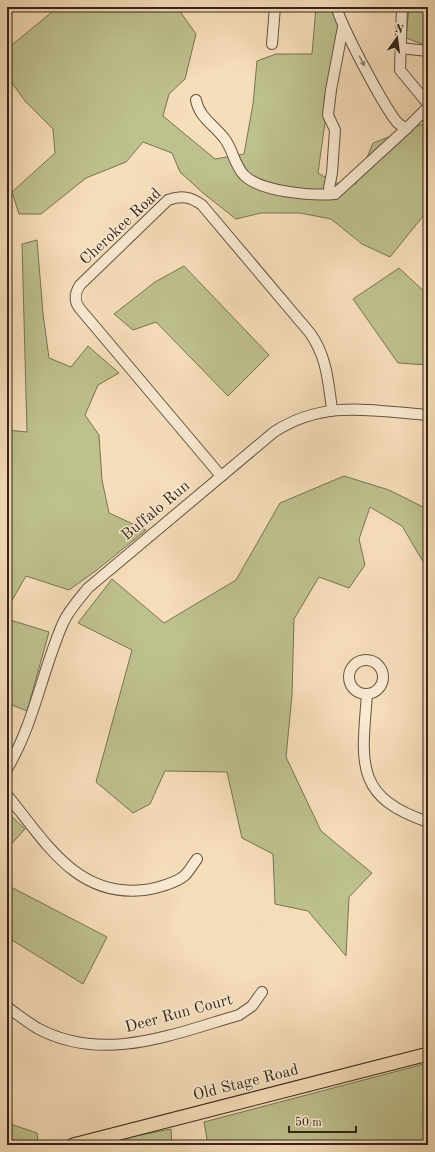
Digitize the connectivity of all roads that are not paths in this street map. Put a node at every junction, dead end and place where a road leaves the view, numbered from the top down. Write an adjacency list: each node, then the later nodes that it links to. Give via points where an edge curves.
1 (275, 7): 5 (street)
2 (337, 7): 4 (street, via 336,11)
3 (402, 7): 6 (street)
4 (343, 27): 11 (street, one-way to 11, via 381,98); 12 (street, via 328,115 335,130 332,173 328,188)
5 (272, 44)
6 (400, 48): 7 (street); 9 (street, via 400,70)
7 (428, 50)
8 (196, 100): 12 (street, via 202,116 226,140 237,165 251,181 272,188)
9 (428, 104)
10 (428, 107): 11 (street)
11 (403, 126): 12 (street)
12 (335, 194)
13 (332, 409): 14 (street, Buffalo Run); 15 (street, Buffalo Run, via 308,414 286,424); 15 (street, Cherokee Road, via 325,360 320,346 310,333 202,205 190,198 176,197 168,200 80,285 76,300 81,310)
14 (428, 415)
15 (221, 476): 17 (street, Buffalo Run, via 88,588 74,604 63,622 25,730)
16 (367, 694): 19 (street, via 363,752 370,780 378,793 394,808)
17 (7, 769)
18 (7, 795): 20 (street, via 62,862 77,874 100,886 115,890 154,889 184,876)
19 (428, 822)
20 (197, 859)
21 (262, 992): 22 (street, Deer Run Court, via 252,1006 239,1015 147,1042 118,1045 85,1044 52,1034 37,1028)
22 (7, 1007)
23 (428, 1054): 24 (main road, Old Stage Road)
24 (73, 1145)

